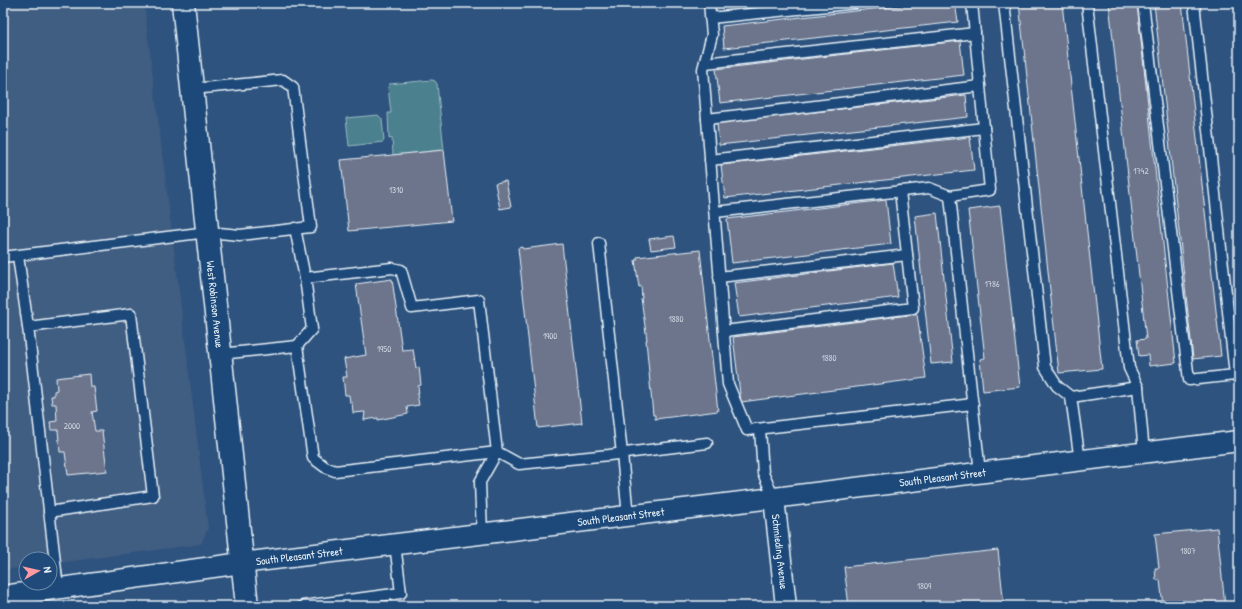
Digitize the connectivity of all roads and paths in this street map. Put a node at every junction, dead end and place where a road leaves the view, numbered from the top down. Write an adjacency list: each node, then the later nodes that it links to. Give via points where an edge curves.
1 (184, 3): 13 (street, West Robinson Avenue)
2 (708, 3): 9 (lane)
3 (857, 3): 9 (lane)
4 (972, 3): 10 (lane)
5 (1004, 3): 33 (lane, via 1045,367 1057,386)
6 (1087, 3): 32 (lane, via 1129,368)
7 (1143, 3): 8 (lane, via 1189,380 1235,375)
8 (1194, 3)
9 (710, 18): 11 (lane, via 712,35)
10 (975, 32): 11 (lane); 12 (lane)
11 (705, 62): 14 (lane)
12 (980, 86): 14 (lane); 15 (lane)
13 (192, 89): 20 (lane, via 283,80 293,87 311,226); 21 (street, West Robinson Avenue)
14 (707, 118): 16 (lane)
15 (984, 128): 16 (lane); 18 (lane, via 990,190)
16 (710, 160): 19 (lane)
17 (900, 191): 18 (lane, via 929,188); 19 (lane); 23 (lane)
18 (950, 196): 34 (lane)
19 (715, 212): 26 (lane)
20 (295, 228): 21 (lane, via 240,235); 27 (lane)
21 (208, 232): 24 (lane); 31 (street, West Robinson Avenue)
22 (599, 243): 40 (lane)
23 (907, 255): 26 (lane); 29 (lane, via 913,308)
24 (18, 256): 25 (lane); 28 (lane)
25 (3, 258)
26 (720, 277): 29 (lane)
27 (305, 278): 30 (lane, via 312,328); 38 (lane, via 392,268 401,270 412,308 480,300)
28 (28, 327): 44 (lane); 44 (lane, via 131,314 153,496)
29 (724, 331): 35 (lane, via 728,384 747,430)
30 (297, 346): 31 (lane); 38 (lane, via 313,458 325,467 335,471)
31 (220, 354): 49 (street, West Robinson Avenue)
32 (1138, 387): 33 (lane); 39 (lane)
33 (1071, 397): 41 (lane)
34 (973, 404): 35 (lane); 42 (lane)
35 (760, 429): 43 (lane, via 763,473)
36 (1239, 441): 39 (street, South Pleasant Street)
37 (707, 443): 40 (lane)
38 (497, 452): 40 (lane, via 519,464); 46 (lane, via 480,482)
39 (1144, 453): 41 (street, South Pleasant Street)
40 (622, 454): 45 (lane)
41 (1080, 461): 42 (street, South Pleasant Street)
42 (980, 473): 43 (street, South Pleasant Street)
43 (774, 498): 45 (street, South Pleasant Street); 55 (street, Schmieding Avenue)
44 (49, 512): 48 (lane)
45 (628, 516): 46 (street, South Pleasant Street)
46 (482, 534): 47 (street, South Pleasant Street)
47 (395, 544): 49 (street, South Pleasant Street); 54 (lane, via 401,593)
48 (54, 551)
49 (242, 563): 50 (street, South Pleasant Street); 53 (street, West Robinson Avenue)
50 (58, 588)
51 (37, 591): 52 (street, South Pleasant Street)
52 (3, 596)
53 (247, 606)
54 (303, 606)
55 (786, 606)

